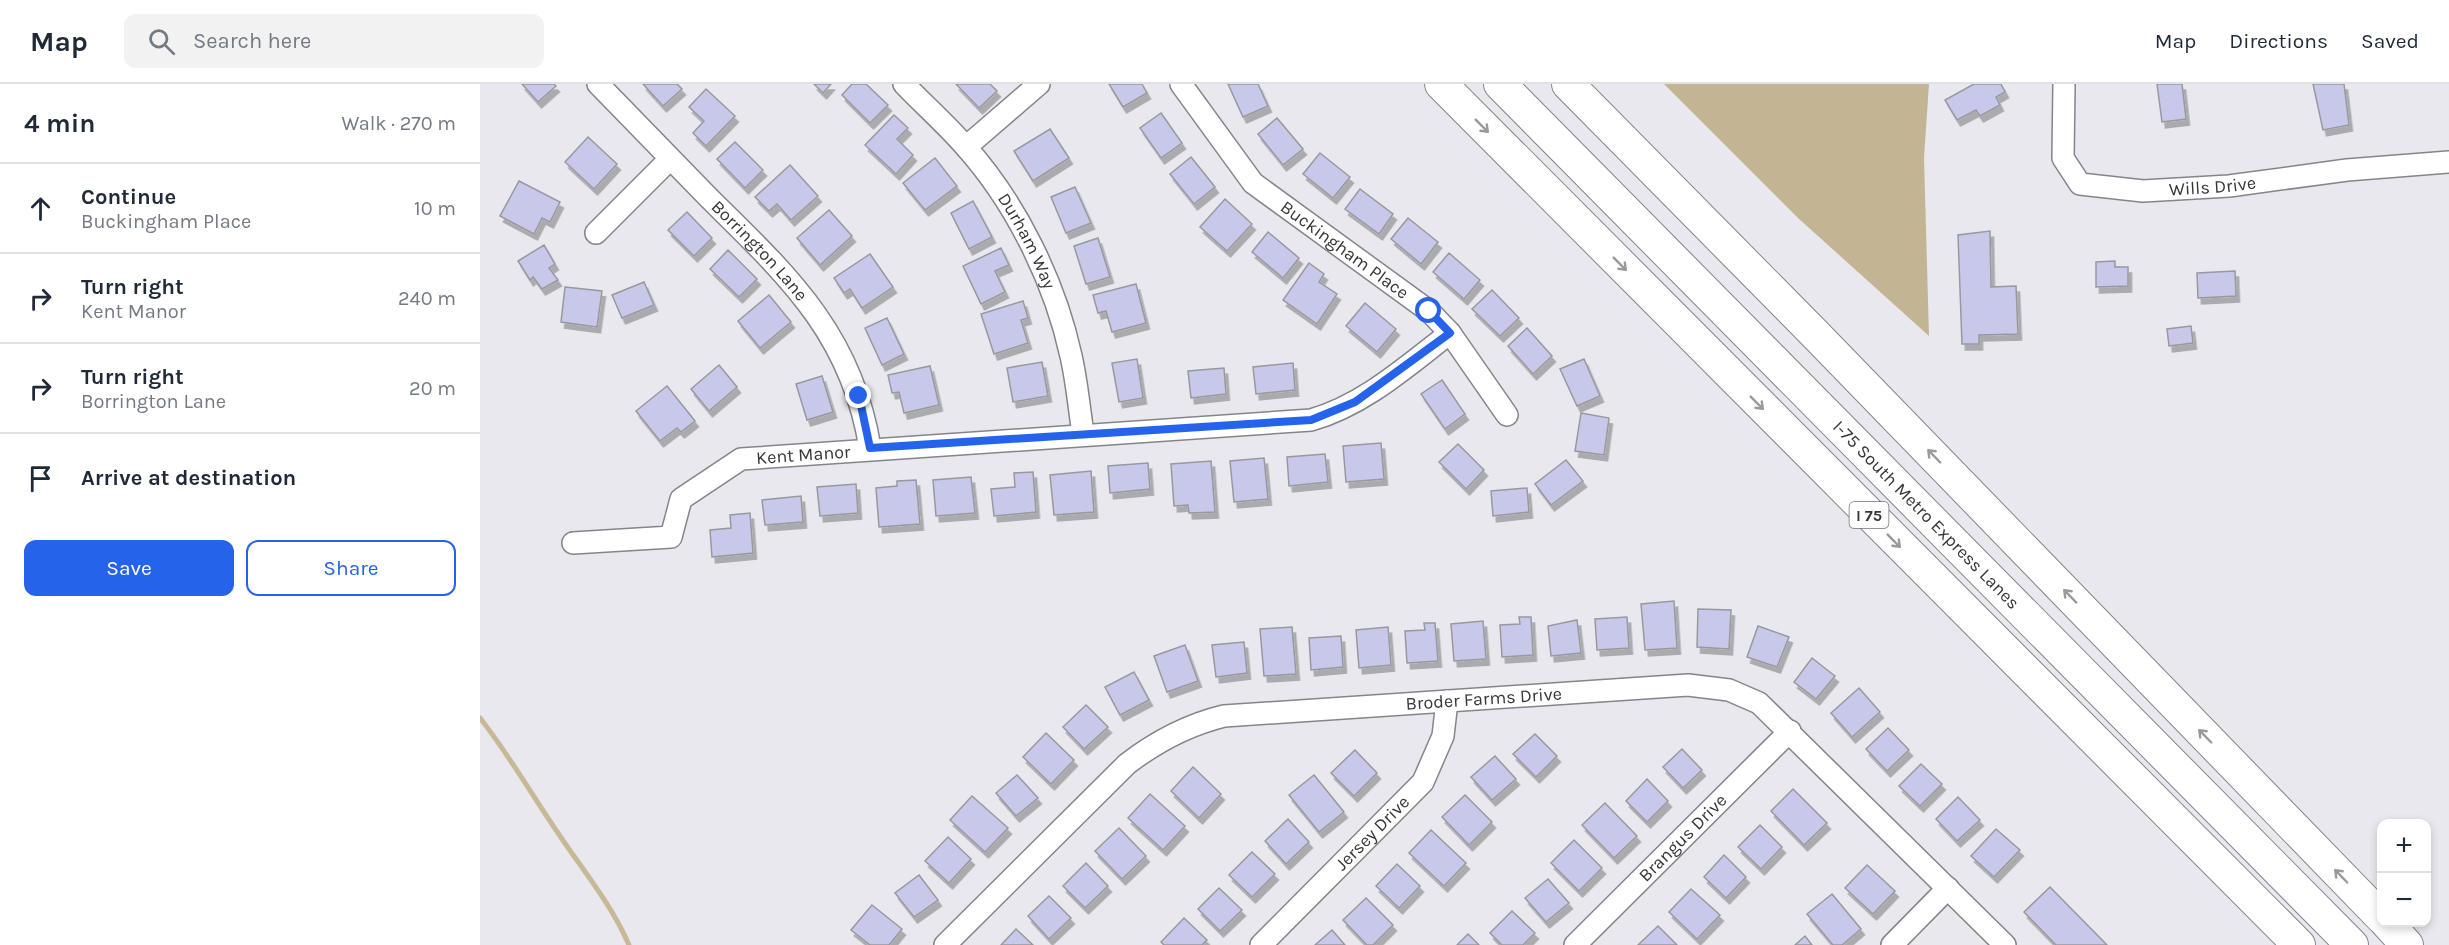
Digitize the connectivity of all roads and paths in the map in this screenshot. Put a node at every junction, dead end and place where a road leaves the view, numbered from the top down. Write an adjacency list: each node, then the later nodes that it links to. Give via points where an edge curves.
1 (598, 84): 10 (street, Borrington Lane)
2 (904, 84): 9 (street, Durham Way)
3 (1039, 84): 9 (street)
4 (1181, 84): 13 (street, Buckingham Place, via 1253,183 1406,293)
5 (1441, 84): 28 (highway, I 75, one-way to 28)
6 (1500, 84): 29 (highway, I-75 South Metro Express Lanes)
7 (1568, 84): 21 (highway, one-way to 7)
8 (2064, 84): 11 (street, Wills Drive, via 2063,158 2080,184 2143,191 2229,186 2347,170)
9 (966, 147): 15 (street, Durham Way, via 1002,195 1034,252 1054,300 1071,357)
10 (670, 159): 12 (street); 16 (street, Borrington Lane, via 784,272 824,323 859,396)
11 (2449, 162)
12 (596, 233)
13 (1450, 333): 14 (street, Buckingham Place); 15 (street, Kent Manor, via 1355,402 1311,420)
14 (1507, 415)
15 (1083, 433): 16 (street, Kent Manor)
16 (870, 448): 17 (street, Kent Manor, via 741,459 681,499 671,537)
17 (573, 543)
18 (1446, 701): 19 (street, Broder Farms Drive, via 1688,685 1729,690 1759,702); 23 (street, Broder Farms Drive, via 1224,716 1177,732 1127,764); 24 (street, Jersey Drive, via 1443,736 1423,782)
19 (1790, 731): 20 (street, Broder Farms Drive); 25 (street, Brangus Drive)
20 (1948, 888): 26 (street); 27 (street, Broder Farms Drive)
21 (2377, 913)
22 (2391, 927): 30 (highway)
23 (945, 945)
24 (1261, 945)
25 (1575, 945)
26 (1892, 945)
27 (2005, 945)
28 (2299, 945)
29 (2352, 945)
30 (2407, 945)

